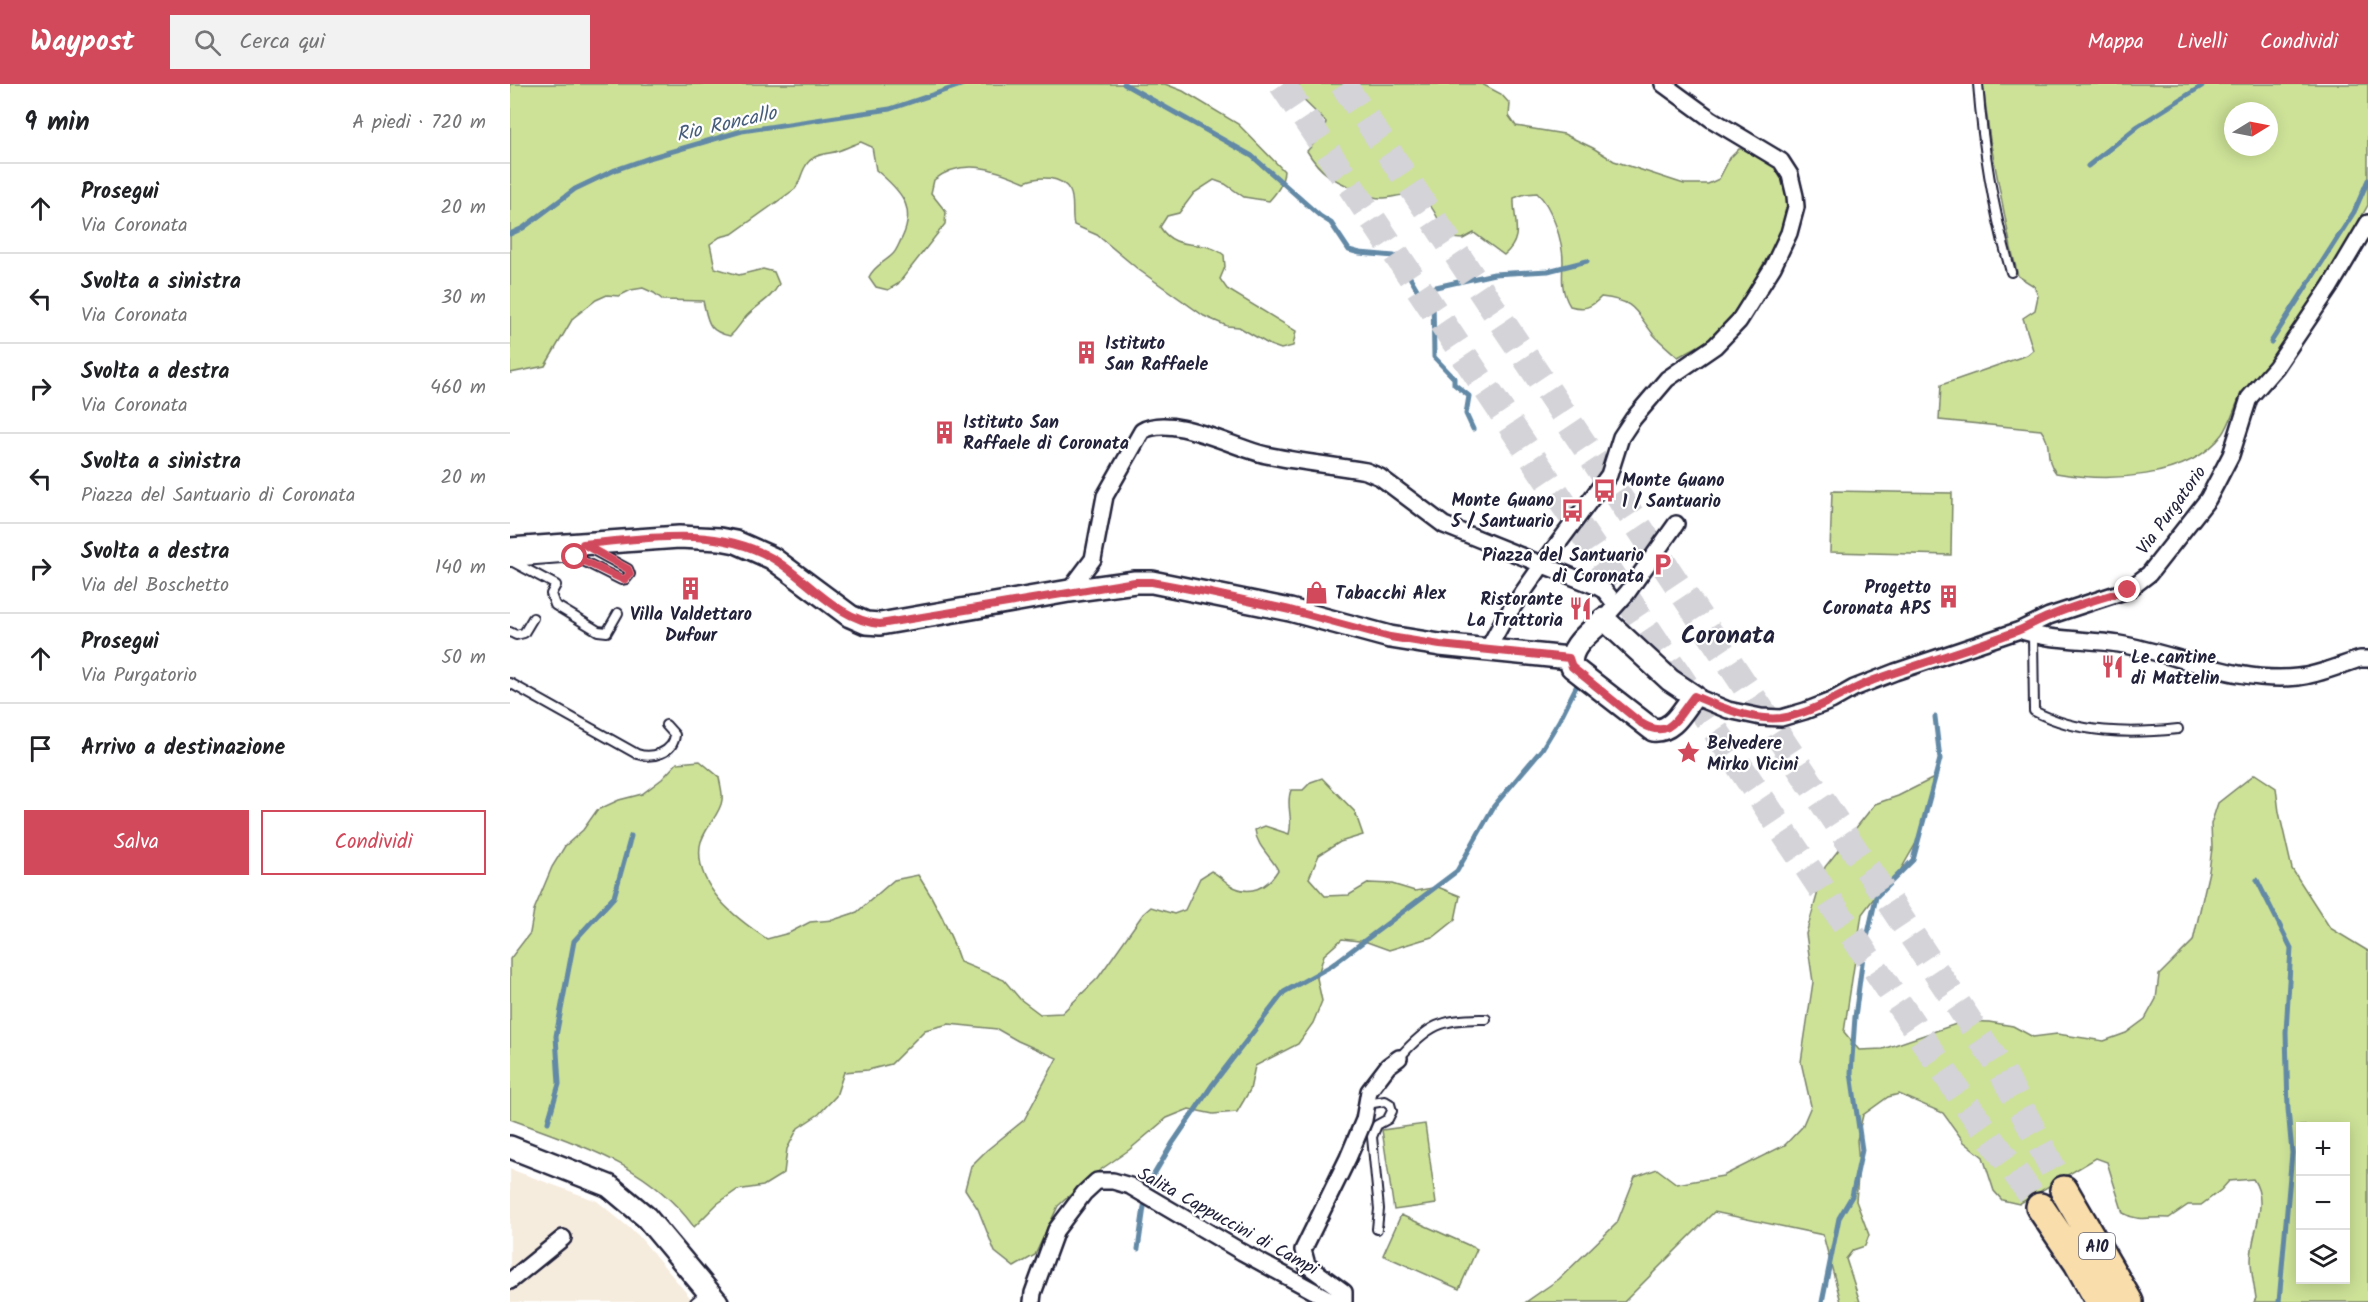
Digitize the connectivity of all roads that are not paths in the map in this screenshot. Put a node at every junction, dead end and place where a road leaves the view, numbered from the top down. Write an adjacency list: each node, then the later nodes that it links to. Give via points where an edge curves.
1 (1663, 84): 8 (street, via 1711,119 1781,161 1790,175 1795,196 1792,225 1773,267 1739,321 1715,346 1667,380 1642,408 1621,437 1610,475)
2 (1978, 84): 4 (lane, via 1991,192)
3 (2368, 223): 14 (street, Via Purgatorio, via 2276,367 2249,398 2231,455 2208,499 2149,574 2128,590 2049,616)
4 (2011, 272)
5 (1676, 524): 10 (street)
6 (583, 544): 7 (street); 7 (lane, via 628,569 628,576 621,580 575,557); 9 (street, via 679,537 736,542 772,558 850,616 866,623 880,624)
7 (511, 558): 11 (lane, via 555,585 551,594 555,605 598,631 607,632)
8 (1542, 565): 9 (street, via 1444,525 1380,477 1366,471 1265,455 1181,428 1152,425 1142,431 1105,496 1093,559); 10 (street, via 1605,591); 15 (street)
9 (1069, 591): 15 (street, via 1152,582 1290,610 1390,637)
10 (1610, 612): 16 (street); 19 (street, via 1670,680)
11 (618, 613)
12 (533, 618): 13 (lane, via 524,633)
13 (510, 632)
14 (2026, 633): 17 (street, via 2152,650 2228,671 2277,678 2299,677); 19 (street, Via Purgatorio, via 1895,672 1781,718 1728,710); 21 (lane, via 2034,711 2049,719 2120,733)
15 (1488, 649): 16 (street)
16 (1569, 658): 19 (street, via 1572,667 1653,730 1670,727)
17 (2368, 659)
18 (510, 683): 20 (lane, via 646,757 666,750 674,741 675,735)
19 (1694, 696)
20 (666, 725)
21 (2178, 729)
22 (1486, 1018): 23 (lane, via 1462,1018 1430,1028)
23 (1399, 1058): 24 (street, Salita Cappuccini di Campi, via 1369,1091)
24 (1367, 1104): 28 (lane, via 1385,1101 1392,1111 1388,1119 1377,1125 1372,1137 1379,1209); 34 (street, Salita Cappuccini di Campi, via 1348,1158 1303,1250 1307,1265 1344,1292)
25 (510, 1147): 31 (street, via 609,1186 646,1217)
26 (2064, 1190): 36 (highway, A10)
27 (2040, 1207): 35 (highway, A10)
28 (1377, 1229)
29 (563, 1238): 30 (street)
30 (510, 1281)
31 (706, 1298)
32 (1032, 1302): 33 (street, Salita Cappuccini di Campi, via 1056,1230 1097,1181 1113,1181 1130,1186)
33 (1334, 1302)
34 (1344, 1302)
35 (2100, 1302)
36 (2129, 1302)

